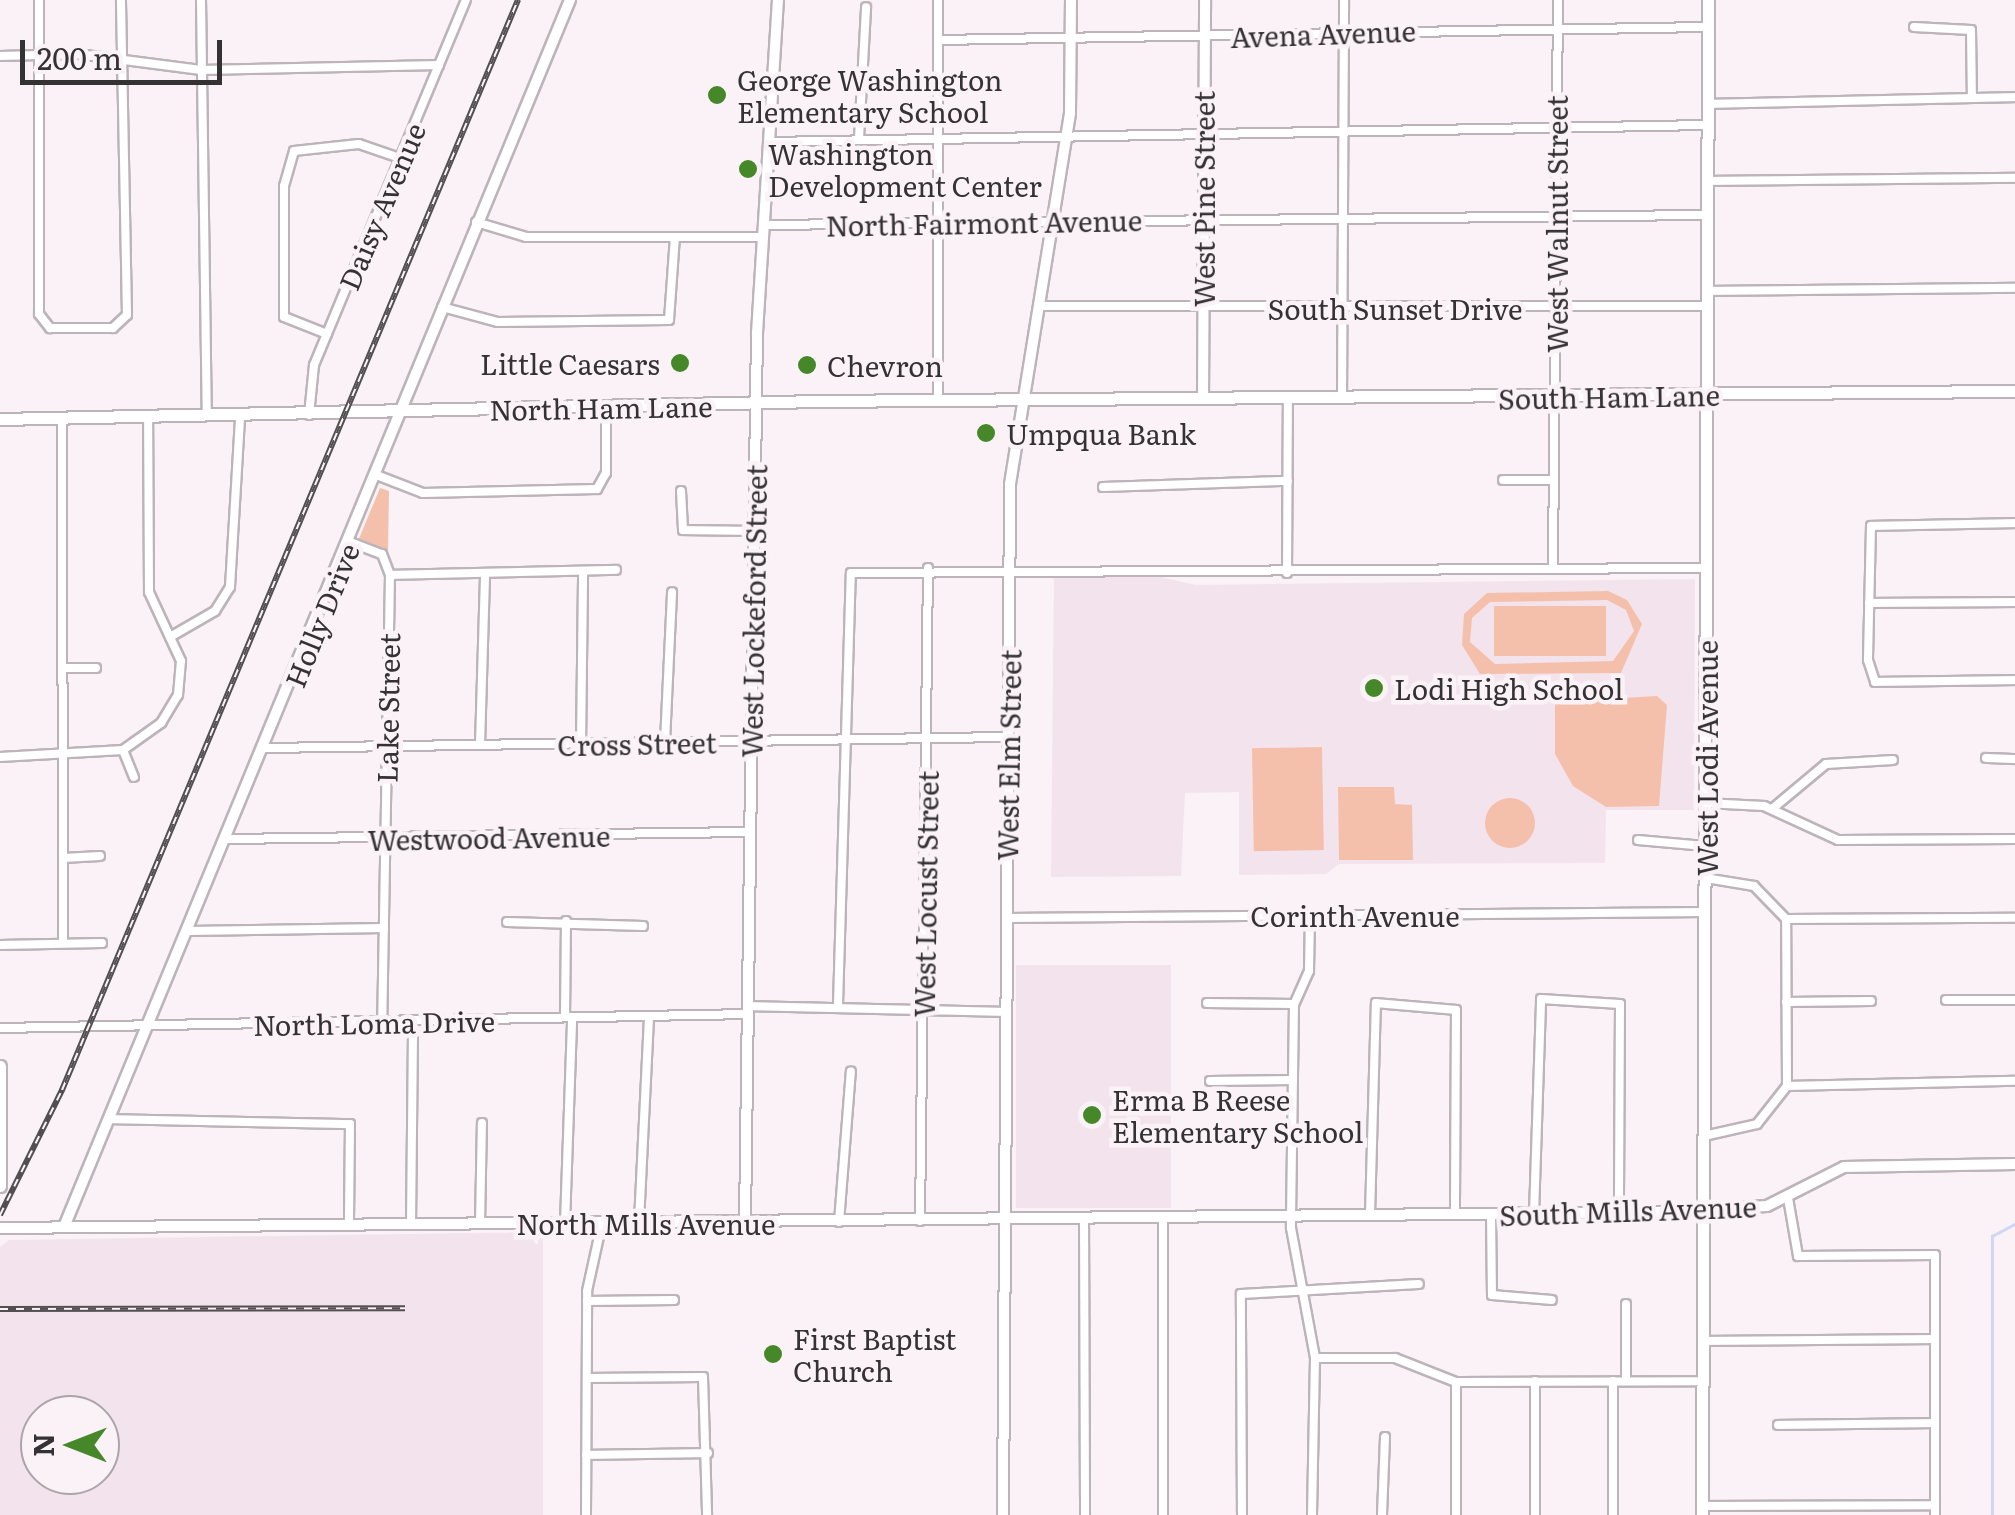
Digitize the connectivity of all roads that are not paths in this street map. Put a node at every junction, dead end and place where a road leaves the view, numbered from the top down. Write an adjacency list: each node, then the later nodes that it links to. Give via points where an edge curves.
1 (39, 0): 21 (street)
2 (121, 0): 23 (street)
3 (201, 0): 25 (street)
4 (466, 0): 24 (street, Daisy Avenue)
5 (570, 0): 45 (street, Holly Drive)
6 (778, 0): 36 (street, West Lockeford Street)
7 (938, 0): 20 (street)
8 (1071, 0): 18 (street, West Elm Street)
9 (1205, 0): 19 (street, West Pine Street)
10 (1344, 0): 17 (street)
11 (1558, 0): 16 (street, West Walnut Street)
12 (1708, 0): 14 (main road, West Lodi Avenue)
13 (866, 7): 34 (street)
14 (1708, 27): 16 (street, Avena Avenue); 28 (main road, West Lodi Avenue)
15 (1914, 27): 27 (street, via 1971,30)
16 (1558, 28): 17 (street, Avena Avenue); 30 (street, West Walnut Street)
17 (1344, 32): 19 (street, Avena Avenue); 31 (street)
18 (1072, 36): 19 (street, Avena Avenue); 20 (street, Avena Avenue); 33 (street, West Elm Street)
19 (1204, 36): 32 (street, West Pine Street)
20 (938, 40): 35 (street)
21 (39, 55): 22 (street); 23 (street); 23 (street, via 44,325 123,324)
22 (0, 56)
23 (121, 60): 25 (street)
24 (439, 66): 25 (street); 37 (street, Daisy Avenue)
25 (201, 70): 70 (street)
26 (2015, 97): 27 (street)
27 (1972, 98): 28 (street)
28 (1708, 104): 29 (main road, West Lodi Avenue)
29 (1708, 125): 30 (street); 39 (main road, West Lodi Avenue)
30 (1556, 127): 31 (street); 41 (street, West Walnut Street)
31 (1344, 131): 32 (street); 44 (street)
32 (1204, 134): 33 (street); 43 (street, West Pine Street)
33 (1067, 135): 35 (street); 42 (street, West Elm Street)
34 (859, 138): 35 (street); 36 (street)
35 (936, 139): 46 (street)
36 (770, 142): 47 (street, West Lockeford Street)
37 (400, 158): 57 (street, Daisy Avenue); 57 (street, via 359,144 294,151 284,186 284,317)
38 (2015, 178): 39 (street)
39 (1707, 182): 40 (main road, West Lodi Avenue)
40 (1707, 215): 41 (street, North Fairmont Avenue); 50 (main road, West Lodi Avenue)
41 (1555, 217): 44 (street, North Fairmont Avenue); 54 (street, West Walnut Street)
42 (1050, 220): 43 (street, North Fairmont Avenue); 46 (street, North Fairmont Avenue); 51 (street, West Elm Street)
43 (1204, 220): 44 (street, North Fairmont Avenue); 55 (street, West Pine Street)
44 (1343, 221): 56 (street)
45 (476, 222): 48 (street, North Fairmont Avenue, via 526,237); 53 (street, Holly Drive)
46 (938, 222): 47 (street, North Fairmont Avenue); 65 (street)
47 (764, 231): 48 (street, North Fairmont Avenue); 66 (street, West Lockeford Street)
48 (676, 237): 53 (street, via 674,317 498,322)
49 (2015, 288): 50 (street)
50 (1708, 291): 52 (main road, West Lodi Avenue)
51 (1034, 306): 55 (street, South Sunset Drive); 60 (street, West Elm Street)
52 (1707, 306): 54 (street, South Sunset Drive); 59 (main road, West Lodi Avenue)
53 (442, 307): 68 (street, Holly Drive)
54 (1555, 307): 56 (street, South Sunset Drive); 64 (street, West Walnut Street)
55 (1203, 308): 56 (street, South Sunset Drive); 61 (street, West Pine Street)
56 (1343, 310): 63 (street)
57 (327, 334): 69 (street, Daisy Avenue)
58 (2015, 391): 59 (main road, South Ham Lane)
59 (1706, 395): 64 (main road, South Ham Lane); 87 (main road, West Lodi Avenue)
60 (1027, 398): 61 (main road, North Ham Lane); 65 (main road, North Ham Lane); 84 (street, West Elm Street, via 1010,484)
61 (1203, 398): 62 (main road, South Ham Lane)
62 (1288, 398): 63 (main road, South Ham Lane); 78 (street)
63 (1342, 398): 64 (main road, South Ham Lane)
64 (1555, 398): 77 (street, West Walnut Street)
65 (938, 400): 66 (main road, North Ham Lane)
66 (756, 402): 67 (main road, North Ham Lane); 82 (street, West Lockeford Street)
67 (606, 407): 68 (main road, North Ham Lane); 75 (street, via 606,473 596,489 422,493)
68 (399, 412): 69 (main road, North Ham Lane); 75 (street, Holly Drive)
69 (309, 415): 73 (main road, North Ham Lane)
70 (207, 417): 72 (main road, North Ham Lane); 73 (main road, North Ham Lane)
71 (62, 418): 72 (main road, North Ham Lane); 74 (main road, North Ham Lane); 97 (street)
72 (148, 418): 96 (street, via 149,592)
73 (240, 418): 96 (street, via 230,587 215,611)
74 (0, 419)
75 (378, 476): 83 (street, Holly Drive)
76 (1503, 480): 77 (street)
77 (1554, 480): 86 (street, West Walnut Street)
78 (1288, 482): 79 (street); 92 (street)
79 (1103, 487)
80 (681, 491): 82 (street, via 684,530)
81 (2015, 523): 95 (street, via 1872,526)
82 (755, 531): 103 (street, West Lockeford Street)
83 (350, 542): 90 (street, via 382,554); 108 (street, Holly Drive)
84 (1010, 567): 85 (street); 92 (street); 100 (street, West Elm Street)
85 (928, 568): 101 (street, West Locust Street); 102 (street, via 849,575)
86 (1553, 568): 87 (street); 92 (street)
87 (1706, 568): 116 (main road, West Lodi Avenue)
88 (616, 570): 89 (street)
89 (583, 573): 91 (street); 106 (street)
90 (390, 574): 91 (street); 107 (street, Lake Street)
91 (486, 574): 105 (street)
92 (1287, 574)
93 (672, 592): 104 (street)
94 (2015, 602): 95 (street)
95 (1869, 603): 99 (street, via 1872,681)
96 (170, 637): 109 (street, via 181,661 178,695 162,723)
97 (63, 668): 98 (street); 110 (street)
98 (96, 668)
99 (2015, 680)
100 (1008, 737): 101 (street, Cross Street); 129 (street, West Elm Street)
101 (927, 738): 102 (street, Cross Street); 148 (street, West Locust Street)
102 (845, 739): 103 (street, Cross Street); 146 (street)
103 (751, 740): 104 (street, Cross Street); 118 (street, West Lockeford Street)
104 (665, 742): 106 (street, Cross Street)
105 (480, 744): 106 (street, Cross Street); 107 (street, Cross Street)
106 (581, 744)
107 (386, 746): 108 (street, Cross Street); 121 (street, Lake Street)
108 (266, 748): 119 (street, Holly Drive)
109 (124, 750): 110 (street); 115 (street)
110 (64, 756): 111 (street); 125 (street)
111 (0, 757)
112 (1986, 758): 113 (street)
113 (2015, 759)
114 (1893, 760): 117 (street, via 1842,760 1812,771)
115 (134, 777)
116 (1705, 802): 117 (street); 123 (main road, West Lodi Avenue)
117 (1772, 808): 120 (street, via 1838,840)
118 (750, 832): 121 (street, Westwood Avenue); 147 (street, West Lockeford Street)
119 (227, 839): 121 (street, Westwood Avenue); 136 (street, Holly Drive)
120 (2015, 839)
121 (384, 840): 135 (street, Lake Street)
122 (1638, 840): 123 (street)
123 (1706, 846): 126 (main road, West Lodi Avenue)
124 (100, 856): 125 (street)
125 (63, 858): 138 (street)
126 (1706, 878): 127 (main road, West Lodi Avenue); 131 (street, via 1754,886)
127 (1705, 912): 128 (street, Corinth Avenue); 164 (main road, West Lodi Avenue)
128 (1310, 914): 129 (street, Corinth Avenue); 145 (street, via 1309,971)
129 (1006, 918): 149 (street, West Elm Street)
130 (2015, 918): 131 (street)
131 (1786, 919): 143 (street)
132 (566, 921): 133 (street); 134 (street); 150 (street)
133 (507, 922)
134 (643, 926)
135 (384, 928): 136 (street); 153 (street, Lake Street)
136 (189, 930): 154 (street, Holly Drive)
137 (102, 942): 138 (street)
138 (62, 943): 139 (street)
139 (0, 946)
140 (1946, 1000): 141 (street)
141 (2015, 1000)
142 (1871, 1001): 143 (street)
143 (1786, 1002): 161 (street)
144 (1207, 1003): 145 (street)
145 (1294, 1004): 158 (street)
146 (838, 1005): 147 (street, North Loma Drive); 148 (street, North Loma Drive)
147 (748, 1010): 151 (street, North Loma Drive); 180 (street, West Lockeford Street)
148 (924, 1012): 149 (street, North Loma Drive); 178 (street, West Locust Street)
149 (1004, 1012): 177 (street, West Elm Street)
150 (568, 1017): 151 (street, North Loma Drive); 152 (street, North Loma Drive); 182 (street)
151 (649, 1017): 179 (street)
152 (414, 1020): 153 (street, North Loma Drive); 185 (street)
153 (382, 1021): 154 (street, North Loma Drive)
154 (148, 1026): 155 (street, North Loma Drive); 162 (street, Holly Drive)
155 (0, 1028)
156 (0, 1066): 166 (main road)
157 (851, 1070): 181 (street)
158 (1293, 1080): 159 (street); 174 (street)
159 (1210, 1081)
160 (2015, 1082): 161 (street)
161 (1787, 1086): 164 (street, via 1757,1124)
162 (109, 1119): 184 (street, via 350,1124); 187 (street, Holly Drive)
163 (482, 1123): 186 (street)
164 (1704, 1136): 168 (main road, West Lodi Avenue)
165 (2015, 1164): 167 (street, South Mills Avenue, via 1844,1168)
166 (0, 1186)
167 (1788, 1198): 168 (street, South Mills Avenue); 195 (street, via 1798,1256 1935,1256)
168 (1702, 1210): 169 (street, South Mills Avenue); 196 (main road, West Lodi Avenue)
169 (1619, 1213): 172 (street, South Mills Avenue); 172 (street, via 1621,1012 1601,999 1539,1000)
170 (1455, 1214): 171 (street, South Mills Avenue); 173 (street, South Mills Avenue); 173 (street, via 1456,1010 1446,1003 1373,1006)
171 (1491, 1214): 172 (street, South Mills Avenue); 192 (street, via 1492,1295)
172 (1534, 1214)
173 (1370, 1215): 174 (street, South Mills Avenue)
174 (1291, 1216): 176 (street, North Mills Avenue); 190 (street)
175 (1084, 1218): 176 (street, North Mills Avenue); 177 (street, North Mills Avenue); 214 (street)
176 (1163, 1218): 215 (street)
177 (1002, 1219): 178 (street, North Mills Avenue); 213 (street, West Elm Street)
178 (920, 1221): 181 (street, North Mills Avenue)
179 (639, 1222): 180 (street, North Mills Avenue); 183 (street, North Mills Avenue)
180 (745, 1222): 181 (street, North Mills Avenue)
181 (839, 1222)
182 (564, 1223): 183 (street, North Mills Avenue); 186 (street, North Mills Avenue)
183 (602, 1223): 193 (street)
184 (349, 1224): 185 (street, North Mills Avenue); 187 (street, North Mills Avenue)
185 (411, 1224): 186 (street, North Mills Avenue)
186 (480, 1224)
187 (64, 1227): 188 (street, North Mills Avenue)
188 (0, 1228)
189 (1419, 1284): 190 (street)
190 (1300, 1289): 197 (street); 216 (street, via 1242,1292)
191 (674, 1300): 193 (street)
192 (1552, 1300)
193 (586, 1301): 198 (street)
194 (1626, 1304): 199 (street)
195 (1934, 1339): 196 (street); 204 (street)
196 (1704, 1341): 202 (main road, West Lodi Avenue)
197 (1315, 1358): 203 (street, via 1395,1358); 217 (street)
198 (586, 1378): 207 (street, via 697,1376 707,1385); 208 (street)
199 (1626, 1380): 201 (street); 202 (street)
200 (1535, 1381): 201 (street); 203 (street); 220 (street)
201 (1613, 1381): 221 (street)
202 (1704, 1381): 210 (main road, West Lodi Avenue)
203 (1456, 1382): 219 (street)
204 (1935, 1424): 205 (street); 209 (street)
205 (1778, 1425)
206 (1384, 1437): 218 (street)
207 (708, 1454): 208 (street); 212 (street)
208 (586, 1455): 211 (street)
209 (1935, 1510): 210 (street)
210 (1702, 1511)
211 (586, 1515)
212 (708, 1515)
213 (1003, 1515)
214 (1085, 1515)
215 (1163, 1515)
216 (1242, 1515)
217 (1312, 1515)
218 (1382, 1515)
219 (1456, 1515)
220 (1534, 1515)
221 (1613, 1515)

